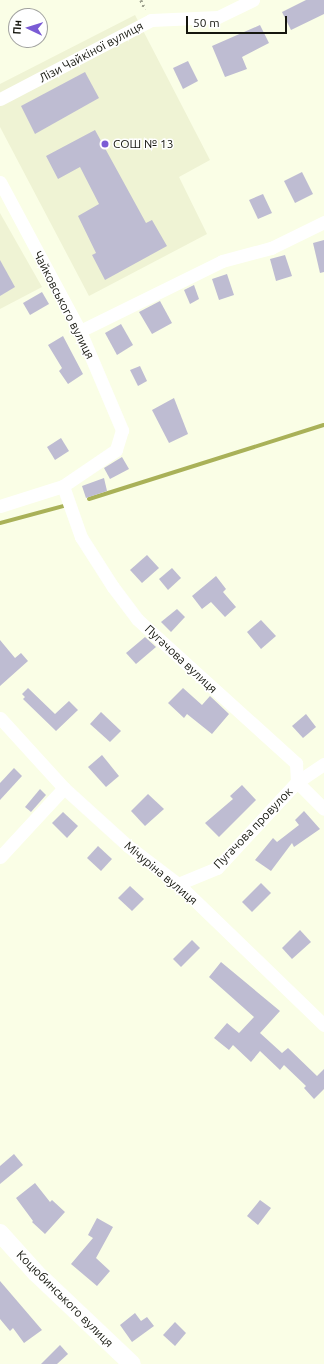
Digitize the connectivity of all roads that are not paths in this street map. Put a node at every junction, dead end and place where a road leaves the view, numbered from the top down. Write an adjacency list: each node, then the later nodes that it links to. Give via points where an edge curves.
1 (253, 0): 2 (street, Лізи Чайкіної вулиця, via 218,17 151,20)
2 (0, 100)
3 (0, 182): 5 (street, Чайковського вулиця)
4 (324, 222): 5 (street, via 271,248 222,261)
5 (80, 331): 6 (street, Чайковського вулиця, via 122,430 116,450)
6 (63, 486): 7 (street); 10 (street, Пугачова вулиця, via 81,537 137,619 296,763)
7 (0, 506)
8 (0, 718): 11 (street, Мічуріна вулиця)
9 (324, 764): 10 (street, Пугачова провулок)
10 (297, 782): 12 (street); 14 (street, Пугачова провулок, via 217,868)
11 (64, 788): 13 (street); 14 (street, Мічуріна вулиця, via 128,846)
12 (324, 809)
13 (0, 856)
14 (178, 884): 15 (street, Мічуріна вулиця)
15 (324, 1025)
16 (0, 1233): 17 (street, Коцюбинського вулиця, via 36,1273)
17 (132, 1364)

